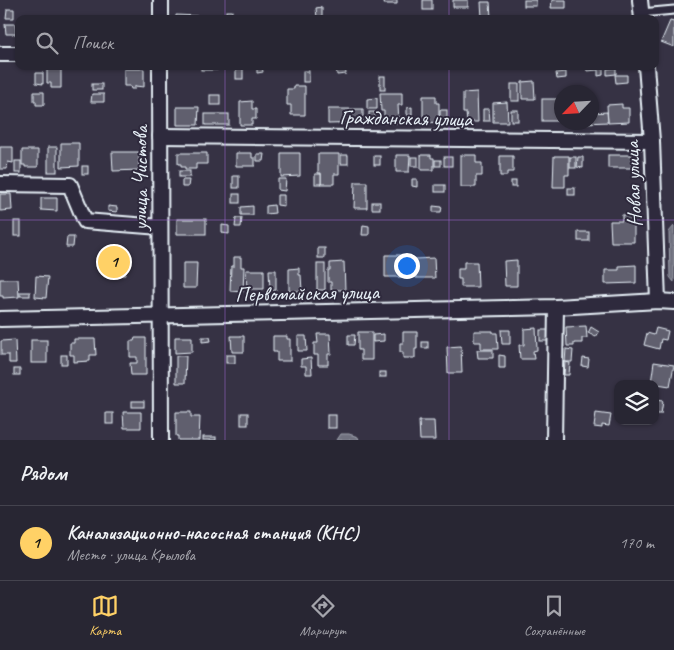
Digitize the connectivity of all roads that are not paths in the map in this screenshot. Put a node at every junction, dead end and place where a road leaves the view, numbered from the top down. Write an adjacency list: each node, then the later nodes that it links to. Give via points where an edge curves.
1 (161, 0): 4 (street)
2 (674, 10): 3 (lane)
3 (641, 11)
4 (161, 15)
5 (0, 54): 6 (street)
6 (15, 54)
7 (160, 70): 9 (street, улица Чистова)
8 (646, 70): 10 (street, Новая улица)
9 (160, 136): 10 (street, Гражданская улица); 12 (street, улица Чистова)
10 (652, 141): 13 (street, Новая улица)
11 (0, 184): 12 (street, via 70,185 85,221)
12 (160, 226): 16 (street, улица Чистова)
13 (658, 300): 14 (street, Первомайская улица); 15 (street, Первомайская улица)
14 (674, 302)
15 (556, 308): 16 (street, Первомайская улица); 19 (street)
16 (160, 316): 17 (street, Первомайская улица); 18 (street, улица Чистова)
17 (0, 319)
18 (161, 440)
19 (554, 440)

